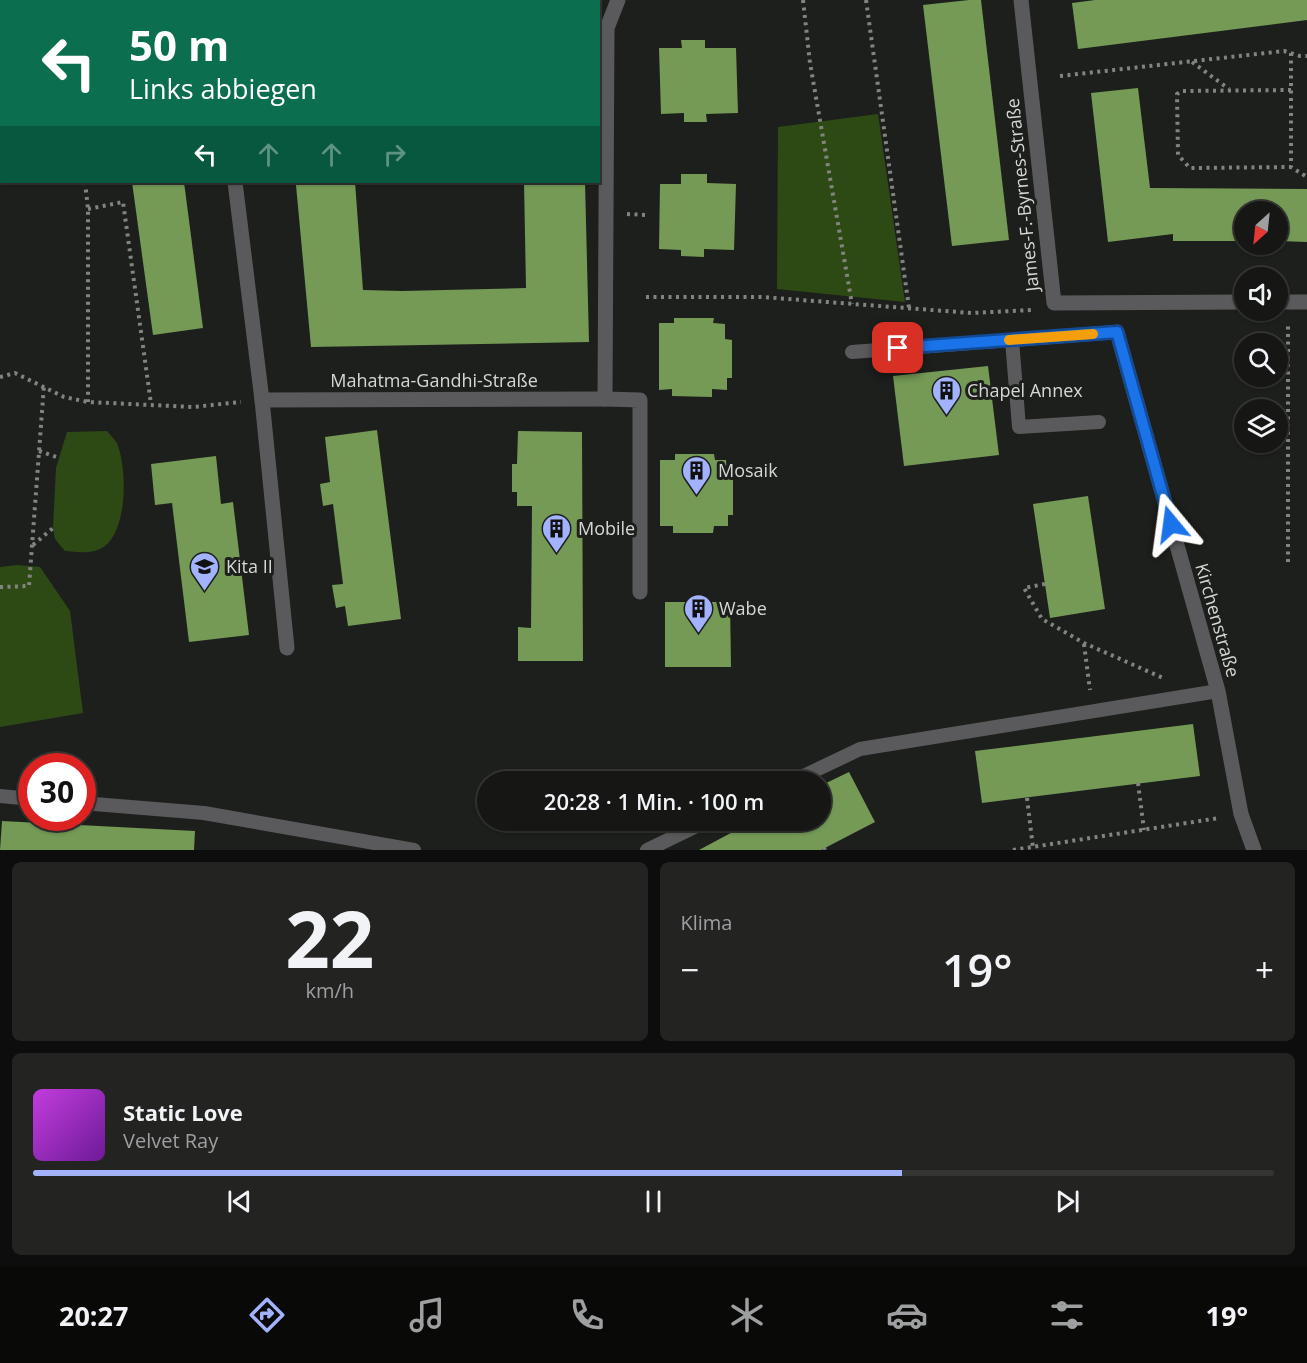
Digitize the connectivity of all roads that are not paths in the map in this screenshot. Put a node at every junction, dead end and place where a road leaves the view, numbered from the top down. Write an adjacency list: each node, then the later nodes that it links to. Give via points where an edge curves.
1 (618, 0): 10 (street, via 607,28)
2 (1021, 0): 4 (street, James-F.-Byrnes-Straße, via 1054,303)
3 (236, 183): 11 (street)
4 (1234, 302)
5 (1288, 302): 6 (street)
6 (1307, 302)
7 (1117, 332): 8 (lane); 15 (street, Kirchenstraße)
8 (1012, 340): 9 (lane); 12 (lane, via 1019,427)
9 (852, 352)
10 (606, 399): 11 (street, Mahatma-Gandhi-Straße); 13 (street, Mahatma-Gandhi-Straße, via 640,400)
11 (262, 400): 14 (street)
12 (1099, 422)
13 (640, 592)
14 (287, 648)
15 (1218, 691): 16 (lane, via 860,748); 23 (street, Kirchenstraße, via 1240,814)
16 (813, 771)
17 (0, 796): 18 (lane)
18 (18, 798)
19 (96, 804): 21 (lane, via 204,813)
20 (686, 831): 22 (lane)
21 (414, 850)
22 (647, 850)
23 (1254, 850)

